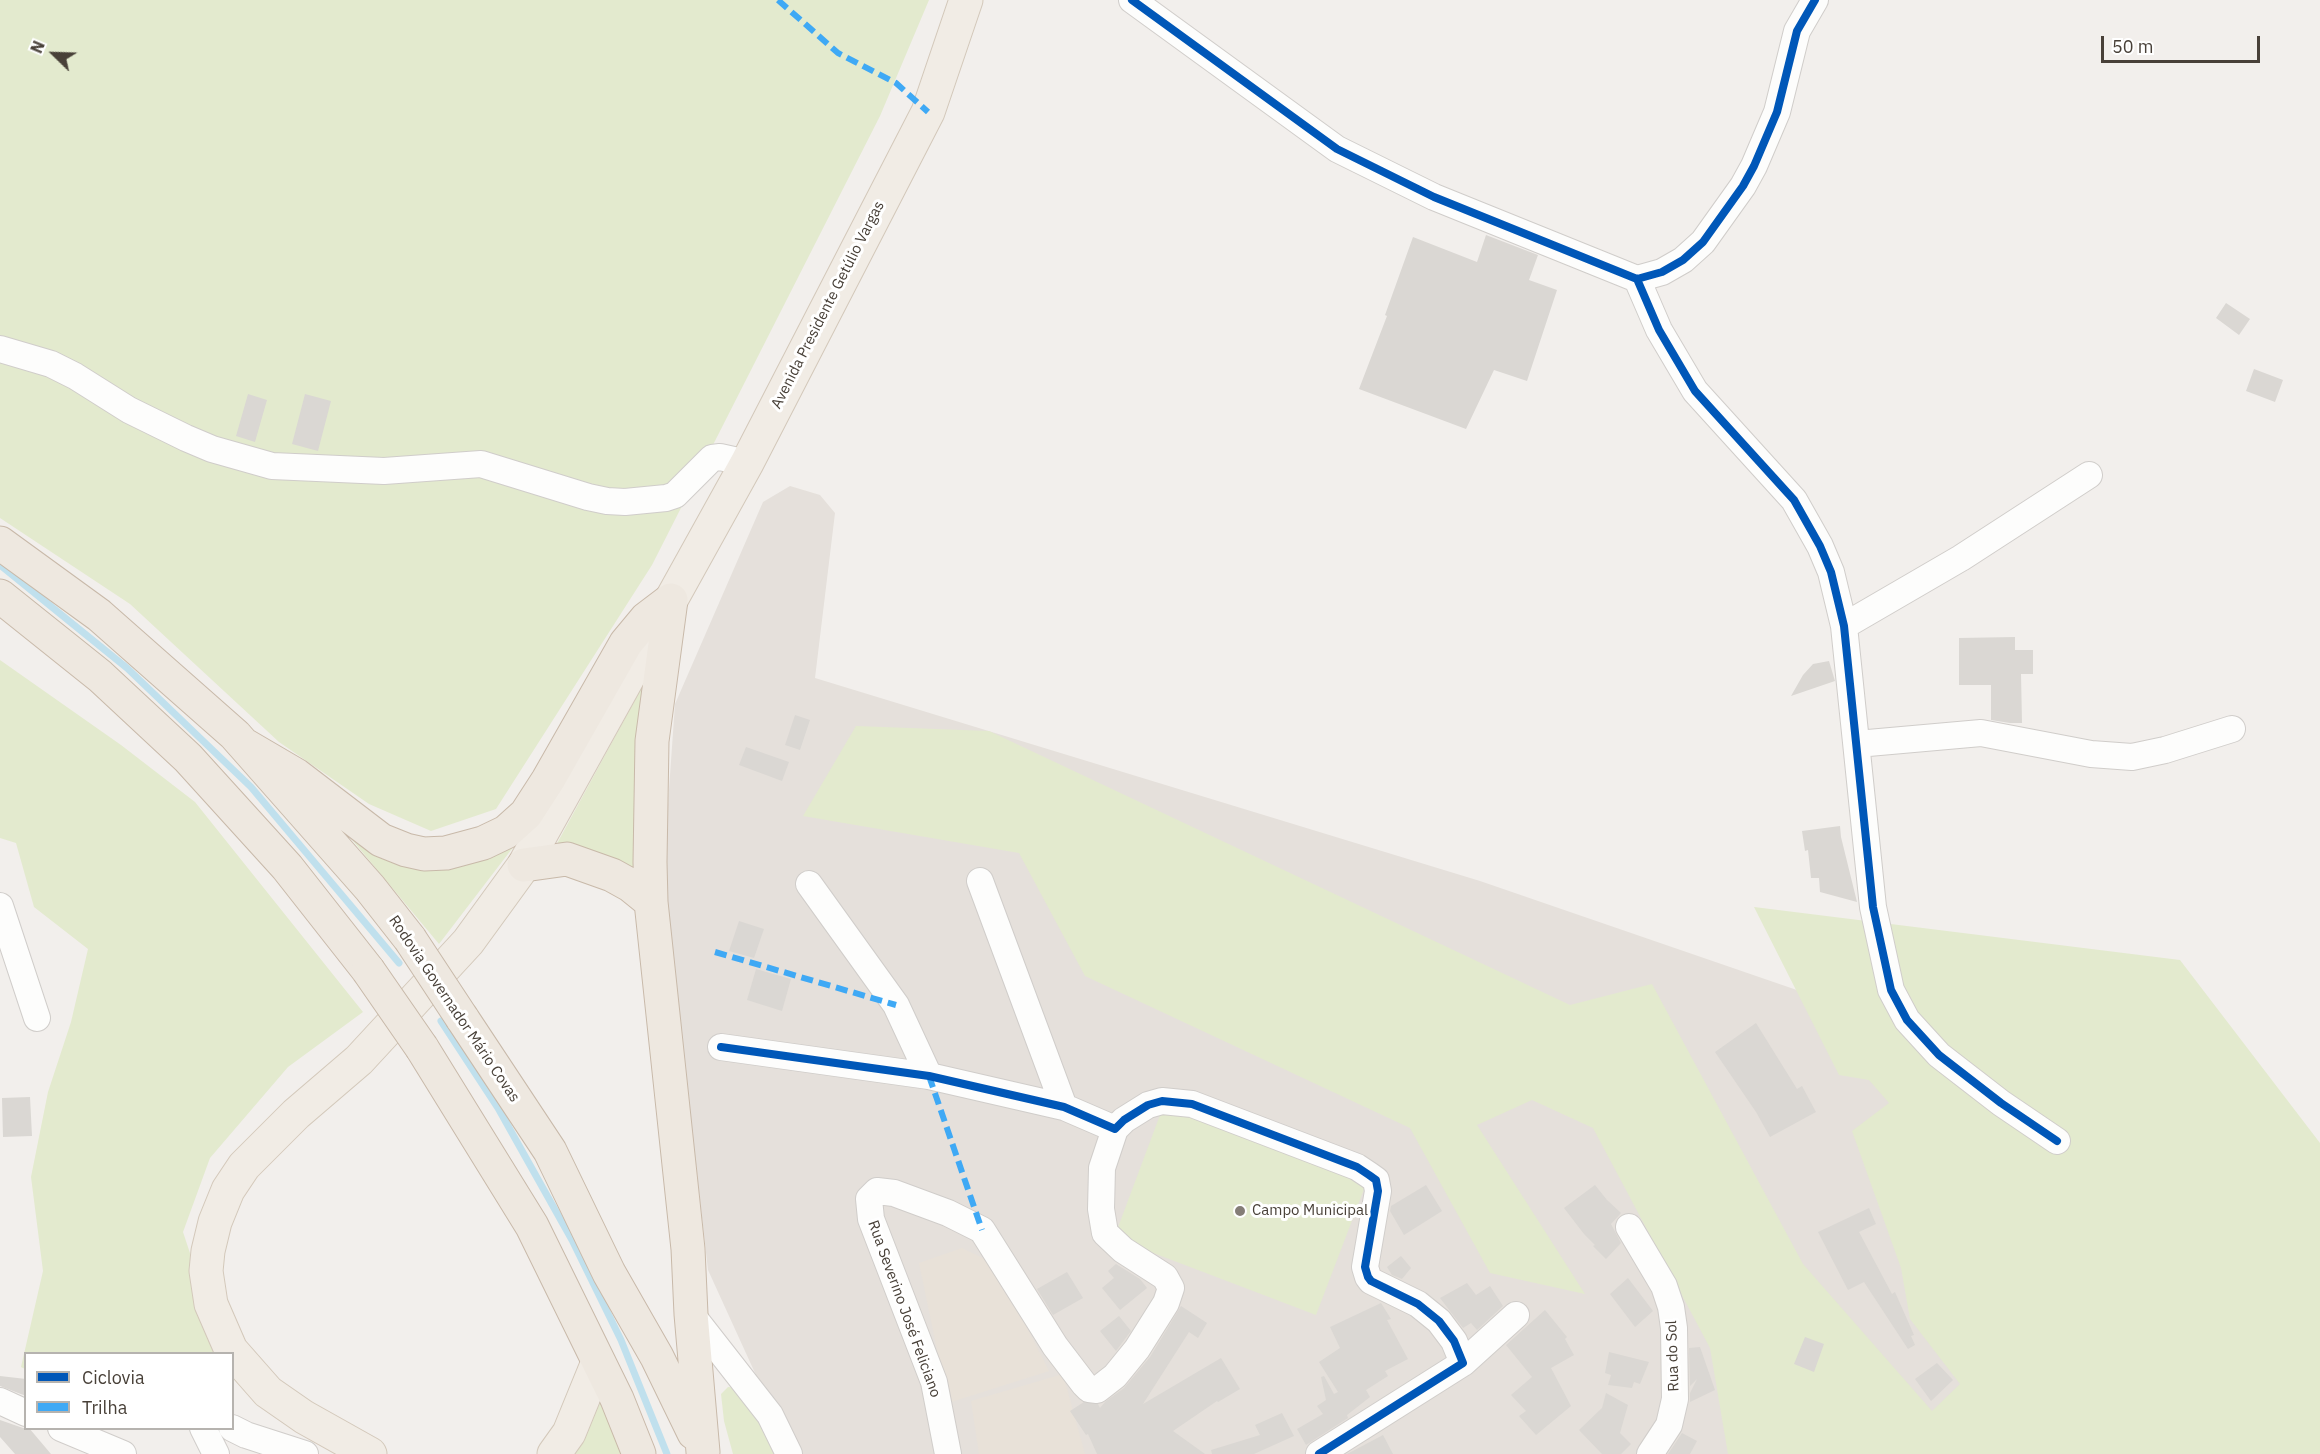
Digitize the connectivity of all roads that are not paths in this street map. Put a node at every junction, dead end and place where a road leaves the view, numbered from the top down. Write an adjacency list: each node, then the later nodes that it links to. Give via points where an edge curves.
1 (966, 0): 6 (main road, Avenida Presidente Getúlio Vargas, via 928,112)
2 (1132, 0): 4 (street, via 1337,149 1434,196)
3 (1815, 0): 4 (street, via 1797,31 1777,112 1743,186 1690,254 1662,272)
4 (1637, 279): 11 (street, via 1659,330 1695,391 1794,500 1831,572)
5 (0, 349): 6 (street, via 51,364 186,438 272,466 384,471 481,464 588,497 624,502 675,495 712,458)
6 (747, 463): 10 (main road, Avenida Presidente Getúlio Vargas)
7 (2089, 475): 11 (street, via 1961,558)
8 (0, 543): 13 (highway, Rodovia Governador Mário Covas, via 99,615)
9 (0, 596): 31 (highway, bridge, via 100,676 188,758 286,867 368,969 422,1048 532,1226)
10 (671, 600): 13 (highway, via 626,643 526,814 506,832 483,843 446,853 424,854 381,840 296,775); 15 (main road, Avenida Presidente Getúlio Vargas); 18 (highway, via 651,741)
11 (1844, 626): 14 (street)
12 (2232, 729): 14 (street, via 2132,757 2091,754 1981,733)
13 (243, 744): 40 (highway, Rodovia Governador Mário Covas, bridge, via 410,939 550,1151)
14 (1857, 744): 25 (street, via 1873,907 1891,990 1907,1020 1939,1055)
15 (524, 865): 18 (highway, via 567,860 612,875); 29 (main road, Avenida Presidente Getúlio Vargas, via 468,942 359,1060 244,1166 228,1191 208,1251 208,1282 210,1304)
16 (980, 881): 23 (street)
17 (809, 884): 22 (street, via 896,1005)
18 (651, 902): 27 (highway, via 688,1249)
19 (0, 906): 20 (street)
20 (37, 1018)
21 (721, 1047): 22 (street)
22 (929, 1076): 23 (street)
23 (1064, 1107): 24 (street)
24 (1114, 1129): 32 (street, via 1148,1105 1162,1101 1192,1104 1370,1175 1376,1180 1378,1191 1365,1267 1368,1277 1418,1304 1440,1321); 47 (street, Rua Severino José Feliciano, via 1102,1168 1105,1233 1123,1250 1165,1277 1171,1288 1137,1349 1115,1376 1097,1390 1084,1384 1055,1346 982,1230 894,1193 877,1191 870,1199 871,1219 934,1382)
25 (2057, 1141)
26 (1629, 1227): 49 (street, Rua do Sol, via 1664,1286 1674,1328 1675,1399 1669,1425)
27 (691, 1314): 40 (highway); 46 (street, via 770,1415)
28 (1516, 1315): 32 (street)
29 (233, 1352)
30 (234, 1354): 39 (main road, Avenida Presidente Getúlio Vargas, via 267,1392)
31 (598, 1362): 44 (main road, via 569,1433); 45 (highway)
32 (1464, 1363): 48 (street)
33 (0, 1401): 34 (street)
34 (24, 1412)
35 (234, 1429): 43 (street)
36 (63, 1430): 38 (street)
37 (204, 1430): 42 (street)
38 (83, 1448): 41 (street)
39 (366, 1453)
40 (703, 1453)
41 (123, 1454)
42 (216, 1454)
43 (305, 1454)
44 (554, 1454)
45 (639, 1454)
46 (789, 1454)
47 (948, 1454)
48 (1319, 1454)
49 (1650, 1454)

